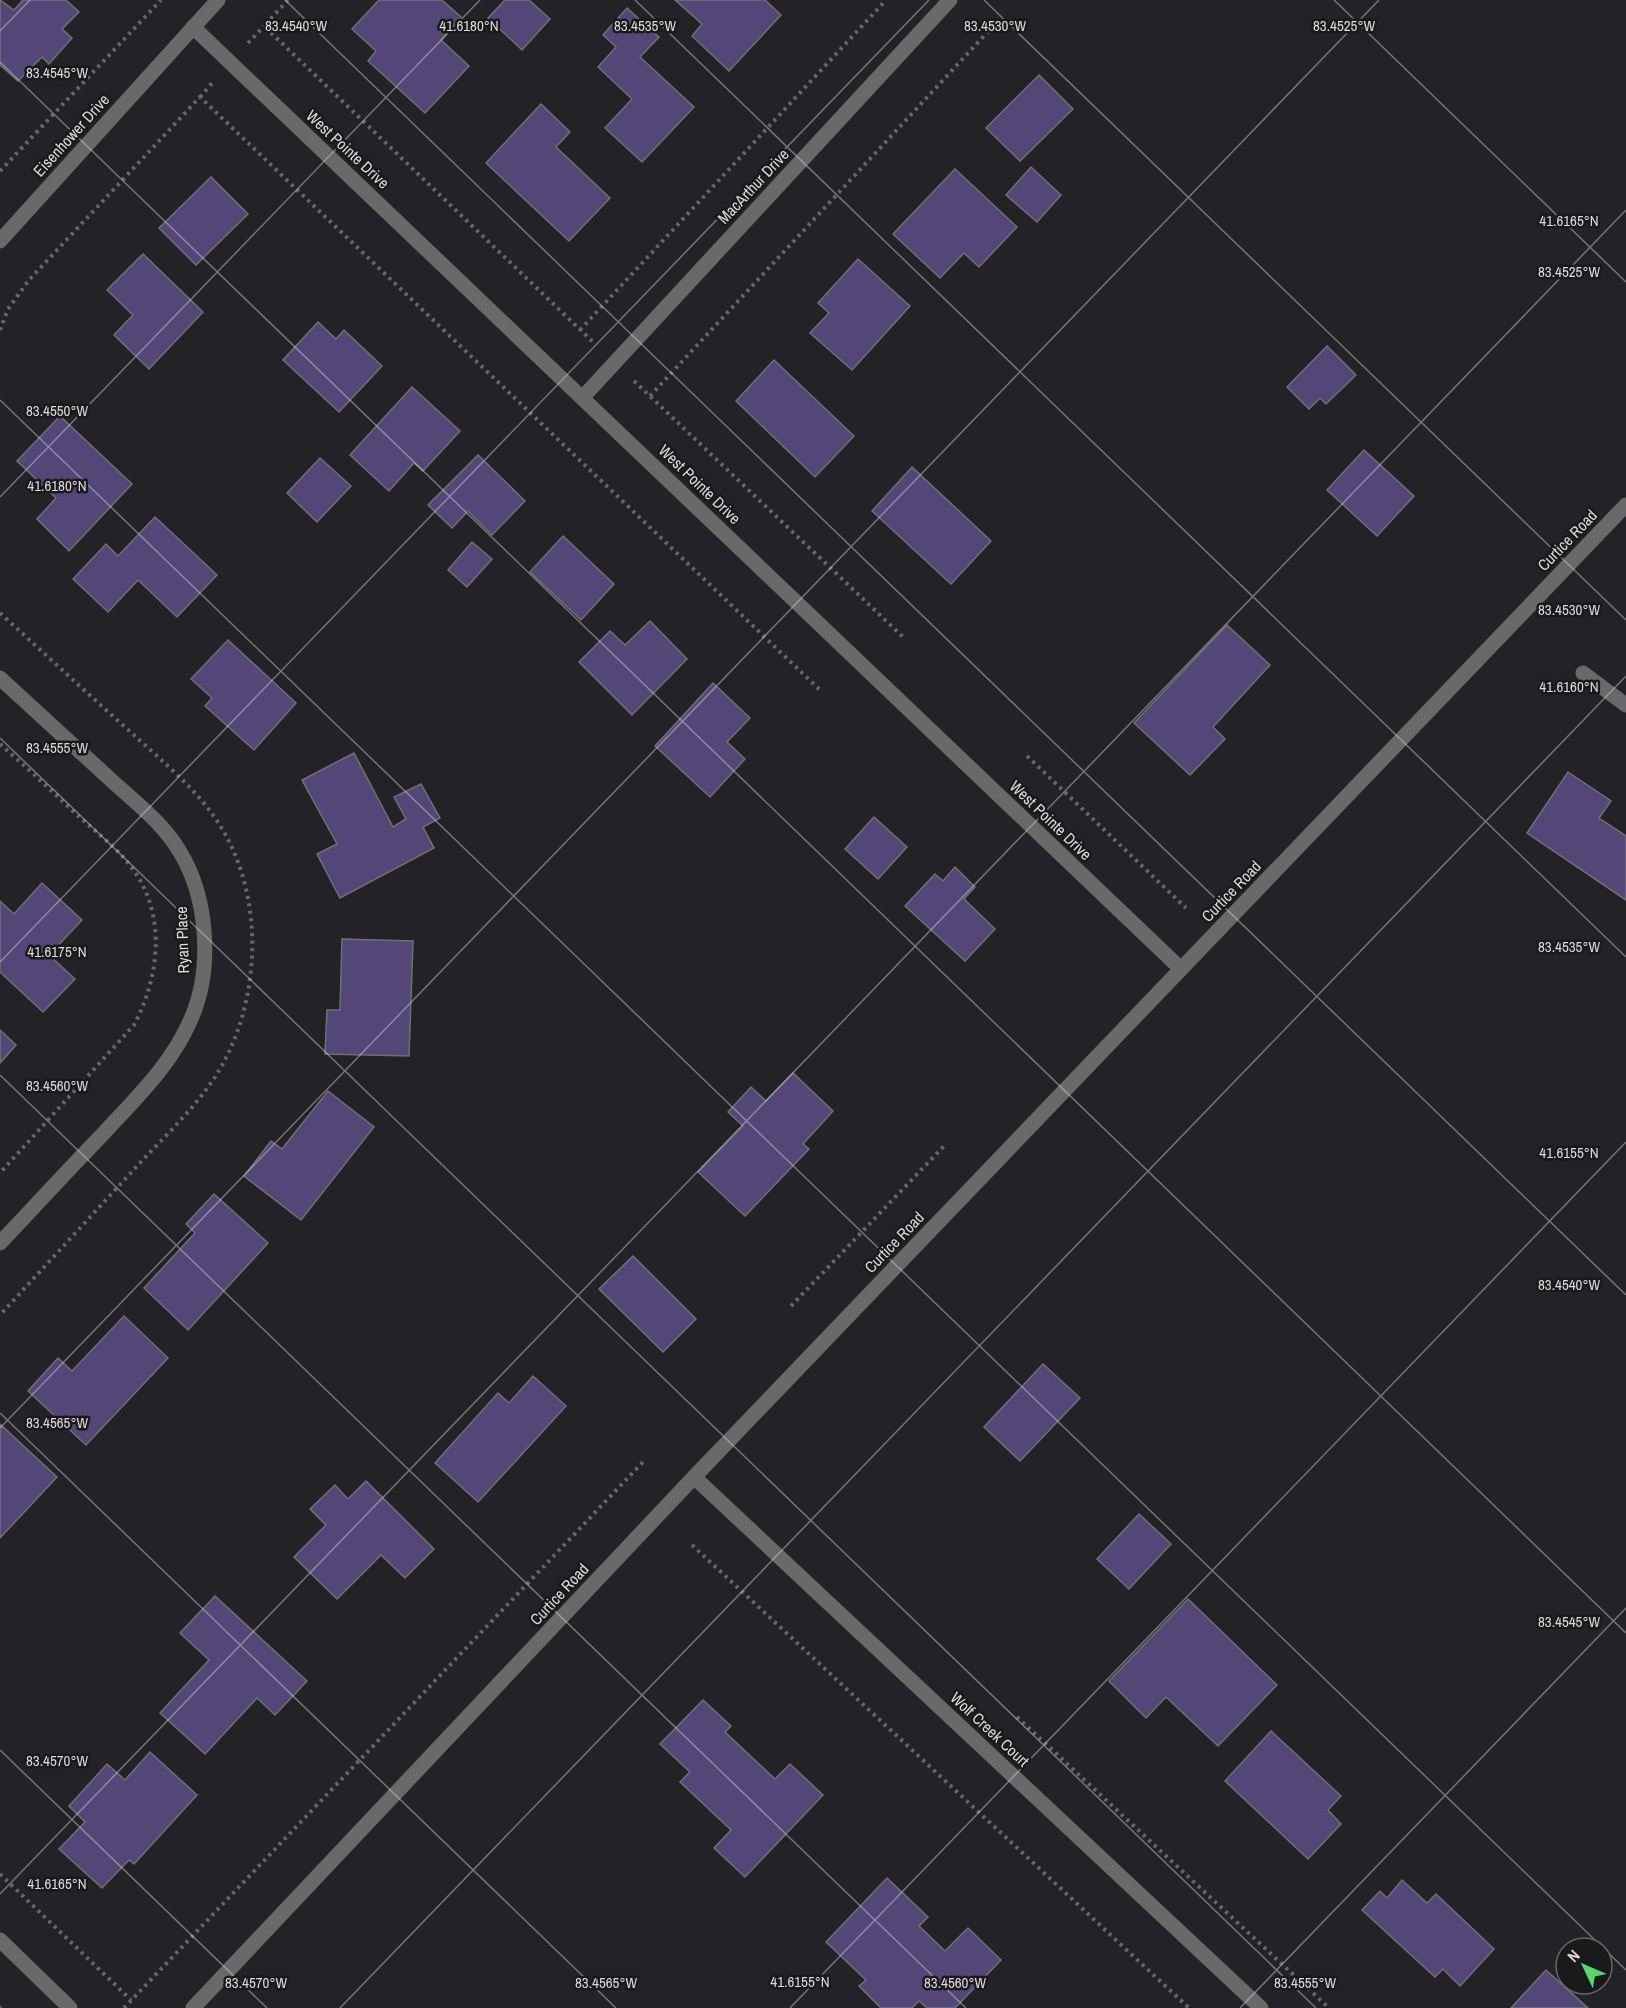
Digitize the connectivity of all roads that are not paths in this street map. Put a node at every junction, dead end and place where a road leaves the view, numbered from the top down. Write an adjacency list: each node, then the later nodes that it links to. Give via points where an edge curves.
1 (218, 0): 3 (street, Eisenhower Drive)
2 (951, 0): 5 (street, MacArthur Drive)
3 (193, 27): 4 (street, Eisenhower Drive); 5 (street, West Pointe Drive)
4 (0, 241)
5 (583, 397): 10 (street, West Pointe Drive)
6 (1626, 505): 10 (street, Curtice Road)
7 (1583, 673): 9 (street)
8 (0, 678): 11 (street, Ryan Place, via 154,819 180,852 200,904 204,959 192,1018 175,1051 150,1083)
9 (1626, 705)
10 (1181, 969): 12 (street, Curtice Road)
11 (0, 1243)
12 (694, 1477): 15 (street, Curtice Road); 16 (street, Wolf Creek Court)
13 (0, 1940): 14 (street)
14 (70, 2008)
15 (193, 2008)
16 (1261, 2008)

